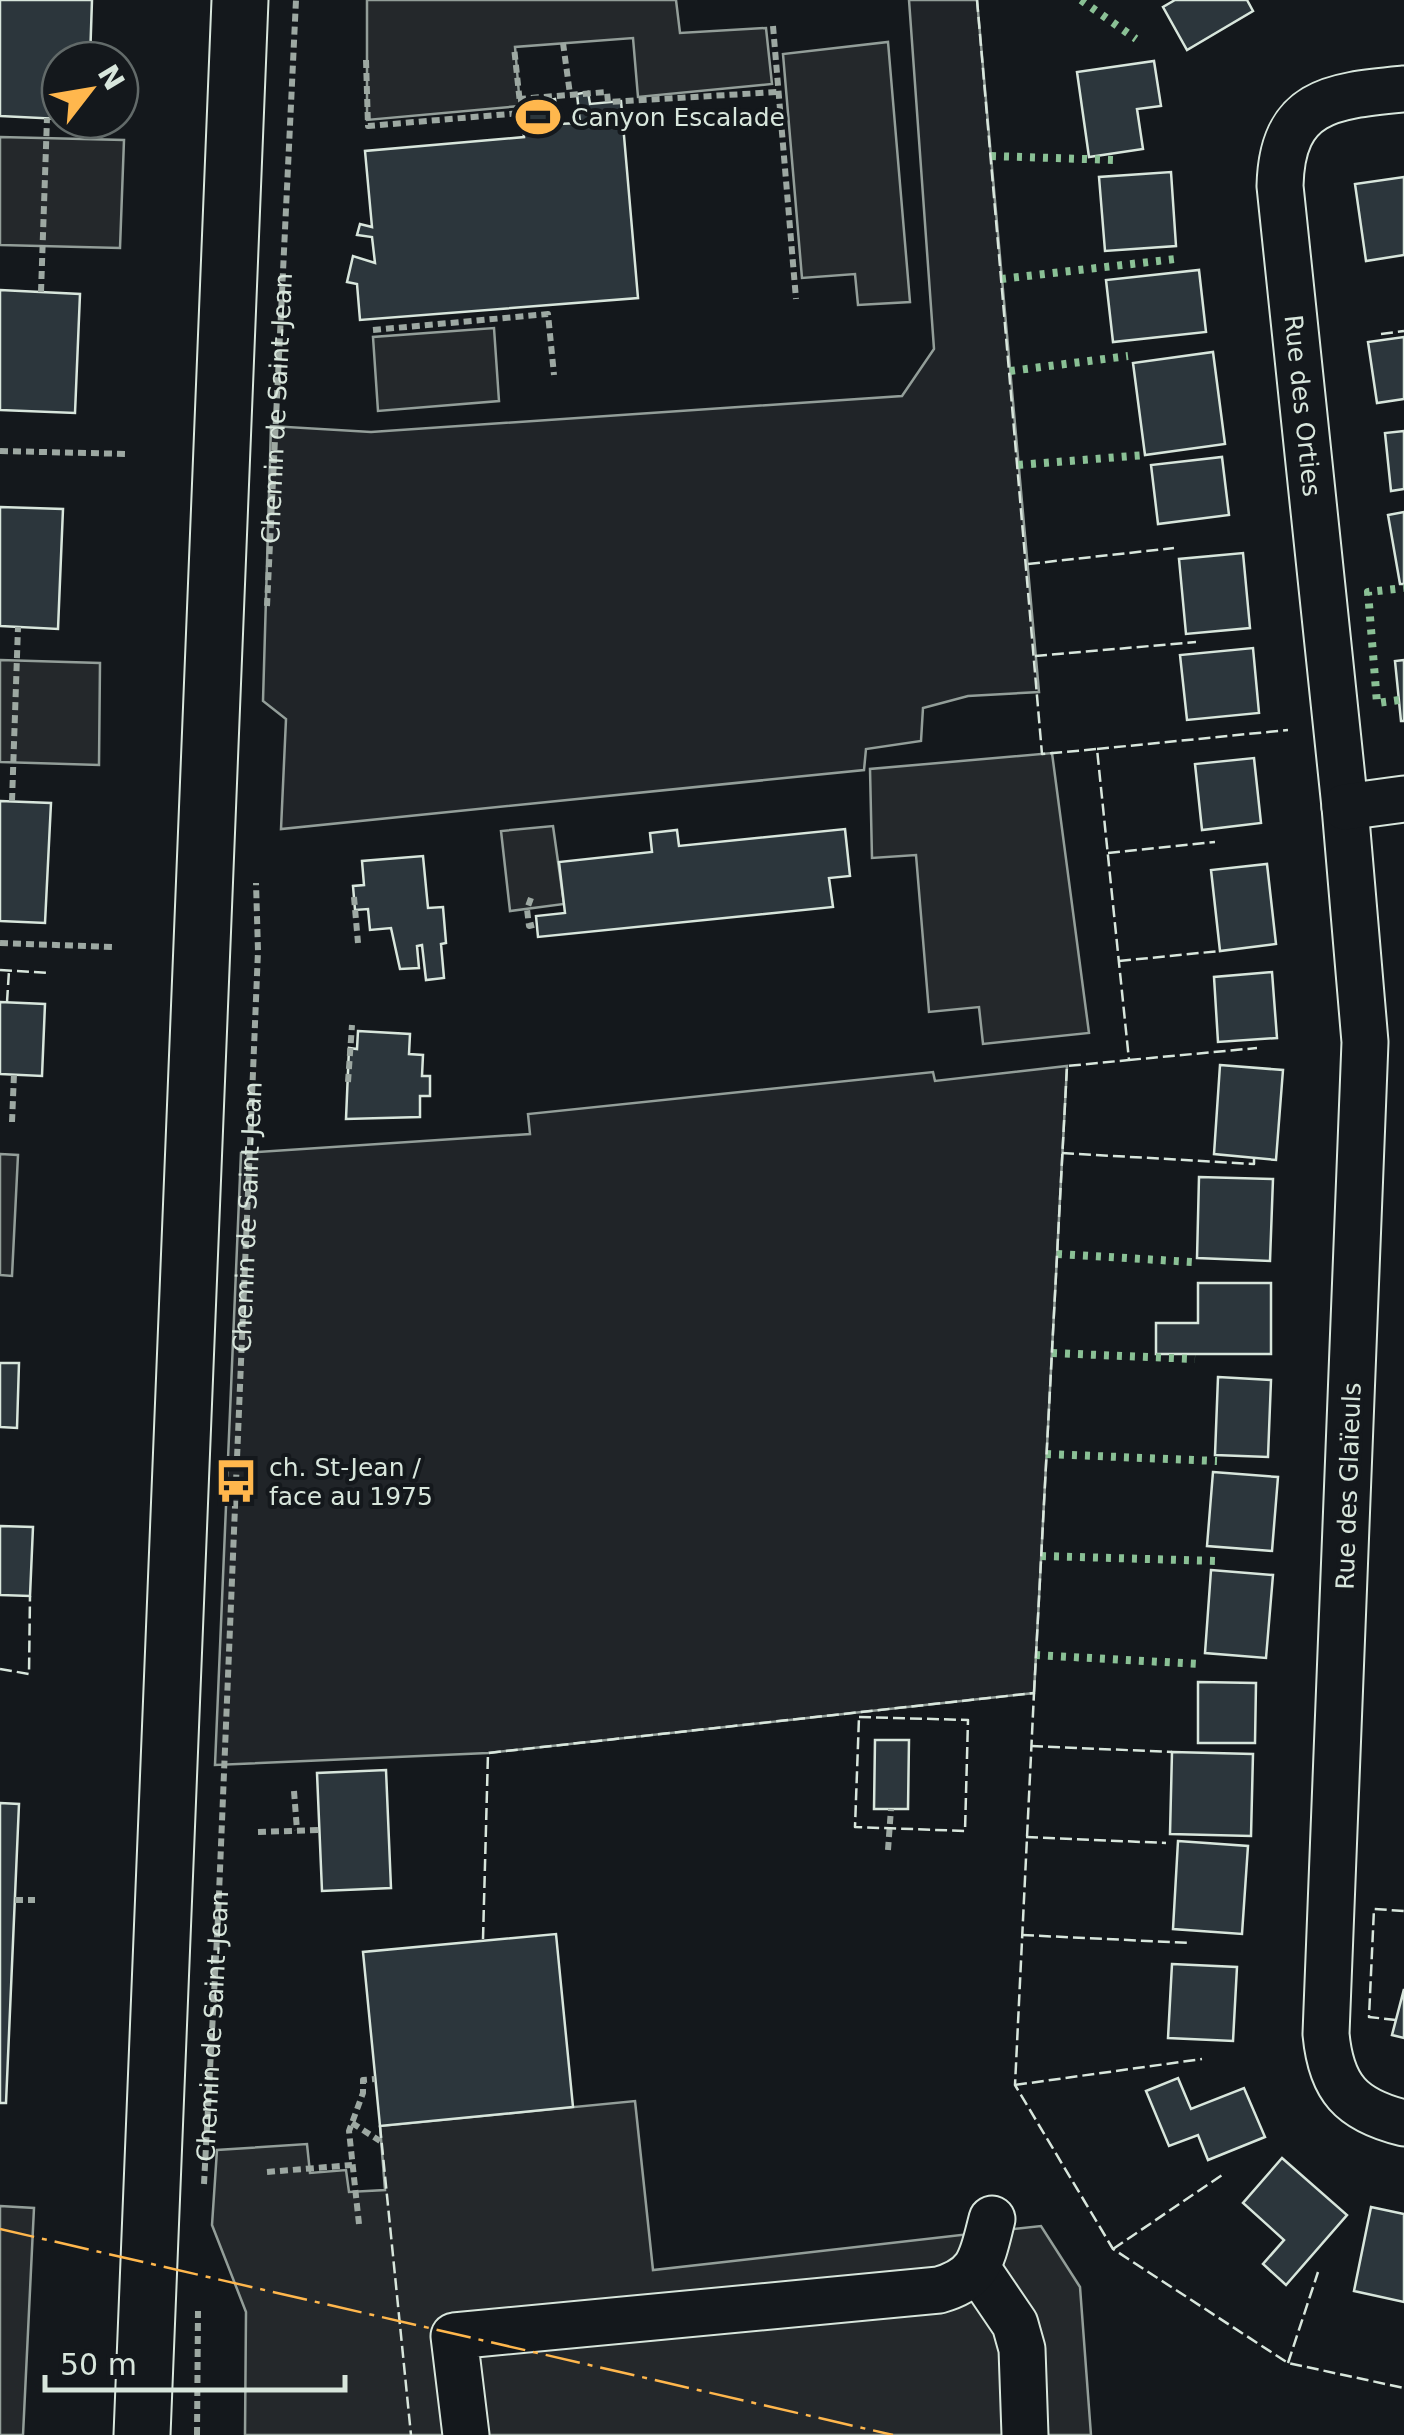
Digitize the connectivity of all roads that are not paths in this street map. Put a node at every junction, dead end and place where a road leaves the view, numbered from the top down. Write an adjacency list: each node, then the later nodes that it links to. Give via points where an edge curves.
1 (240, 0): 8 (main road, Chemin de Saint-Jean)
2 (1404, 89): 4 (street, Rue des Orties, via 1317,106 1290,132 1281,164)
3 (1404, 799): 4 (street)
4 (1345, 807): 5 (street, Rue des Glaïeuls, via 1365,1042 1326,2034 1329,2065 1342,2090 1363,2108)
5 (1404, 2123)
6 (992, 2219): 7 (street)
7 (977, 2268): 9 (street, via 961,2284 938,2290 454,2336); 10 (street, via 1016,2324)
8 (142, 2435)
9 (466, 2435)
10 (1026, 2435)

